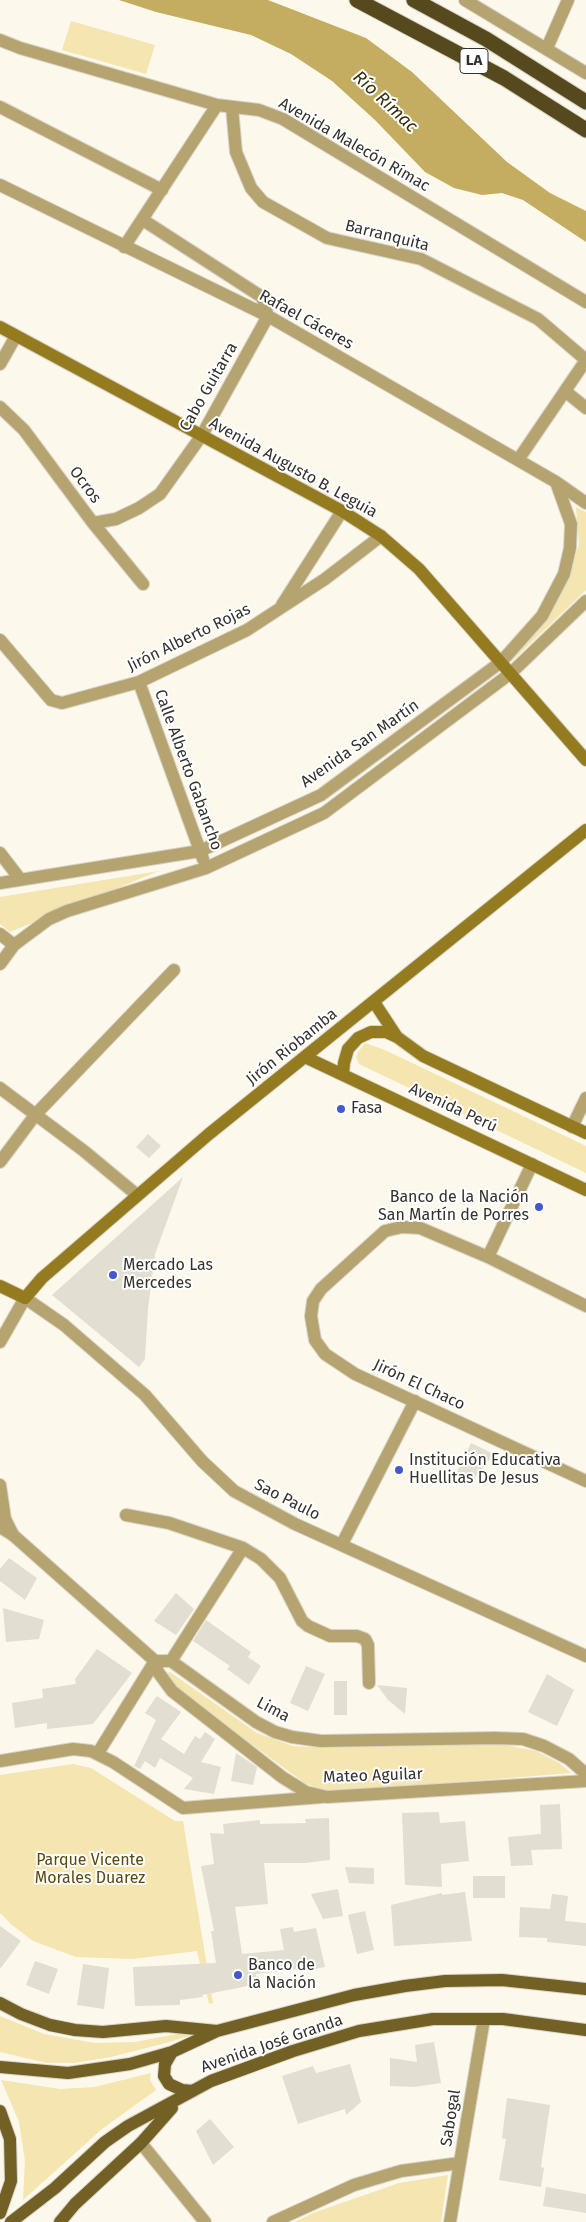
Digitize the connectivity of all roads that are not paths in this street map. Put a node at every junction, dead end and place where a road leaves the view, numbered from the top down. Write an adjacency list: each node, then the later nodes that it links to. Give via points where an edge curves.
1 (357, 0): 12 (highway, LA, via 504,78)
2 (414, 0): 8 (highway, LA, via 486,39)
3 (465, 0): 6 (street)
4 (568, 0): 6 (street)
5 (0, 40): 9 (street, Avenida Malecón Rímac)
6 (548, 48): 7 (street)
7 (586, 73)
8 (586, 102)
9 (217, 105): 11 (street, Avenida Malecón Rímac); 14 (street)
10 (0, 107): 14 (street)
11 (232, 108): 17 (street, Avenida Malecón Rímac, via 259,110 283,119); 21 (street, Barranquita, via 236,152 251,188 263,202 327,238 421,259 538,319)
12 (586, 130)
13 (0, 185): 16 (street, Rafael Cáceres)
14 (162, 190): 15 (street)
15 (144, 220): 16 (street); 18 (street, via 262,297)
16 (124, 247): 18 (street, Rafael Cáceres)
17 (586, 302)
18 (268, 316): 26 (street, Cabo Guitarra); 27 (street, Rafael Cáceres)
19 (0, 327): 20 (main road, Avenida Augusto B. Leguia)
20 (16, 336): 22 (street); 26 (main road, Avenida Augusto B. Leguia)
21 (586, 360): 23 (street)
22 (0, 364)
23 (565, 391): 25 (street); 27 (street)
24 (0, 407): 31 (street, Ocros, via 24,430)
25 (586, 408)
26 (202, 435): 30 (main road, Avenida Augusto B. Leguia); 31 (street, Cabo Guitarra, via 160,494 116,519)
27 (518, 460): 28 (street, Rafael Cáceres)
28 (556, 482): 29 (street, Rafael Cáceres); 37 (street, Avenida San Martín, via 571,524 564,574 542,616)
29 (586, 503)
30 (342, 510): 32 (main road, Avenida Augusto B. Leguia); 35 (street, Jirón Alberto Rojas)
31 (93, 523): 33 (street, Ocros)
32 (381, 536): 35 (street, Jirón Alberto Rojas); 37 (main road, Avenida Augusto B. Leguia, via 419,569)
33 (143, 584)
34 (586, 601): 38 (street, Avenida San Martín)
35 (280, 609): 39 (street, Jirón Alberto Rojas, via 247,630)
36 (0, 640): 39 (street, Jirón Alberto Rojas, via 51,700 62,703)
37 (501, 662): 38 (main road, Avenida Augusto B. Leguia); 42 (street, Avenida San Martín, via 321,794)
38 (511, 673): 40 (main road, Avenida Augusto B. Leguia); 44 (street, Avenida San Martín, via 324,813)
39 (139, 682): 42 (street, Calle Alberto Gabancho)
40 (586, 760)
41 (586, 830): 51 (main road, Jirón Riobamba)
42 (200, 851): 44 (street, Calle Alberto Gabancho); 45 (street, Avenida San Martín)
43 (0, 853): 45 (street)
44 (206, 868): 48 (street, Avenida San Martín, via 67,911 37,927)
45 (20, 880): 46 (street, Avenida San Martín)
46 (0, 883)
47 (0, 934): 48 (street)
48 (14, 945): 49 (street, Avenida San Martín)
49 (0, 964)
50 (174, 970): 57 (street)
51 (374, 1002): 52 (main road, Avenida Perú); 53 (main road, Jirón Riobamba)
52 (397, 1037): 54 (main road, via 386,1032 371,1032 358,1038 348,1049); 58 (main road, Avenida Perú, via 423,1056)
53 (306, 1057): 54 (main road, Avenida Perú); 63 (main road, Jirón Riobamba)
54 (343, 1074): 61 (main road, Avenida Perú)
55 (0, 1088): 57 (street)
56 (586, 1098): 58 (street)
57 (36, 1114): 60 (street); 63 (street)
58 (572, 1127): 59 (main road, Avenida Perú)
59 (586, 1133)
60 (0, 1162)
61 (532, 1164): 62 (main road, Avenida Perú); 64 (street)
62 (586, 1190)
63 (137, 1195): 66 (main road, Jirón Riobamba, via 42,1278)
64 (488, 1258): 67 (street, Jirón El Chaco); 69 (street, Jirón El Chaco, via 420,1228 402,1227 385,1231 321,1288 313,1301 311,1316 317,1343 328,1357 355,1374)
65 (0, 1286): 66 (main road)
66 (25, 1298): 68 (street); 75 (street, Sao Paulo, via 64,1325 145,1395 202,1461 234,1491 260,1507)
67 (586, 1306)
68 (0, 1342)
69 (414, 1401): 70 (street, Jirón El Chaco); 75 (street)
70 (586, 1481)
71 (0, 1486): 74 (street, via 5,1519)
72 (126, 1514): 76 (street, via 169,1523)
73 (0, 1527): 74 (street)
74 (13, 1535): 78 (street)
75 (342, 1544): 77 (street, Sao Paulo)
76 (243, 1548): 79 (street); 80 (street, via 261,1559 280,1578 302,1621 308,1626 330,1636 364,1639 368,1645)
77 (586, 1656)
78 (155, 1661): 79 (street); 81 (street); 85 (street, Mateo Aguilar, via 163,1682 180,1697 282,1777 306,1792)
79 (171, 1661): 83 (street, Lima, via 256,1722 292,1738 321,1741 523,1740 569,1759)
80 (369, 1683)
81 (98, 1753): 82 (street, via 73,1750); 85 (street, via 183,1808)
82 (0, 1761)
83 (586, 1774)
84 (586, 1782): 85 (street, Mateo Aguilar)
85 (327, 1797)
86 (586, 1989): 89 (main road, Avenida José Granda, via 502,1980 415,1984 354,1995)
87 (0, 2003): 89 (main road, via 43,2022 75,2030 126,2031 166,2026)
88 (484, 2018): 90 (main road, Avenida José Granda); 93 (main road, Avenida José Granda, via 412,2021 359,2031 257,2063); 97 (street, Sabogal)
89 (217, 2030): 91 (main road, Avenida José Granda)
90 (586, 2030)
91 (172, 2052): 92 (main road, Avenida José Granda, via 130,2064 68,2073); 93 (main road, via 165,2064 164,2076 169,2084 182,2090)
92 (0, 2067)
93 (193, 2090): 94 (main road, Avenida José Granda)
94 (181, 2099): 96 (main road); 99 (main road, Avenida José Granda, via 128,2126 105,2142 55,2188)
95 (0, 2111): 98 (main road, via 10,2139 11,2181)
96 (140, 2143): 100 (main road); 101 (street)
97 (460, 2163): 102 (street, via 401,2171 354,2186); 103 (street, Sabogal)
98 (0, 2213)
99 (11, 2222)
100 (60, 2222)
101 (205, 2222)
102 (273, 2222)
103 (450, 2222)

